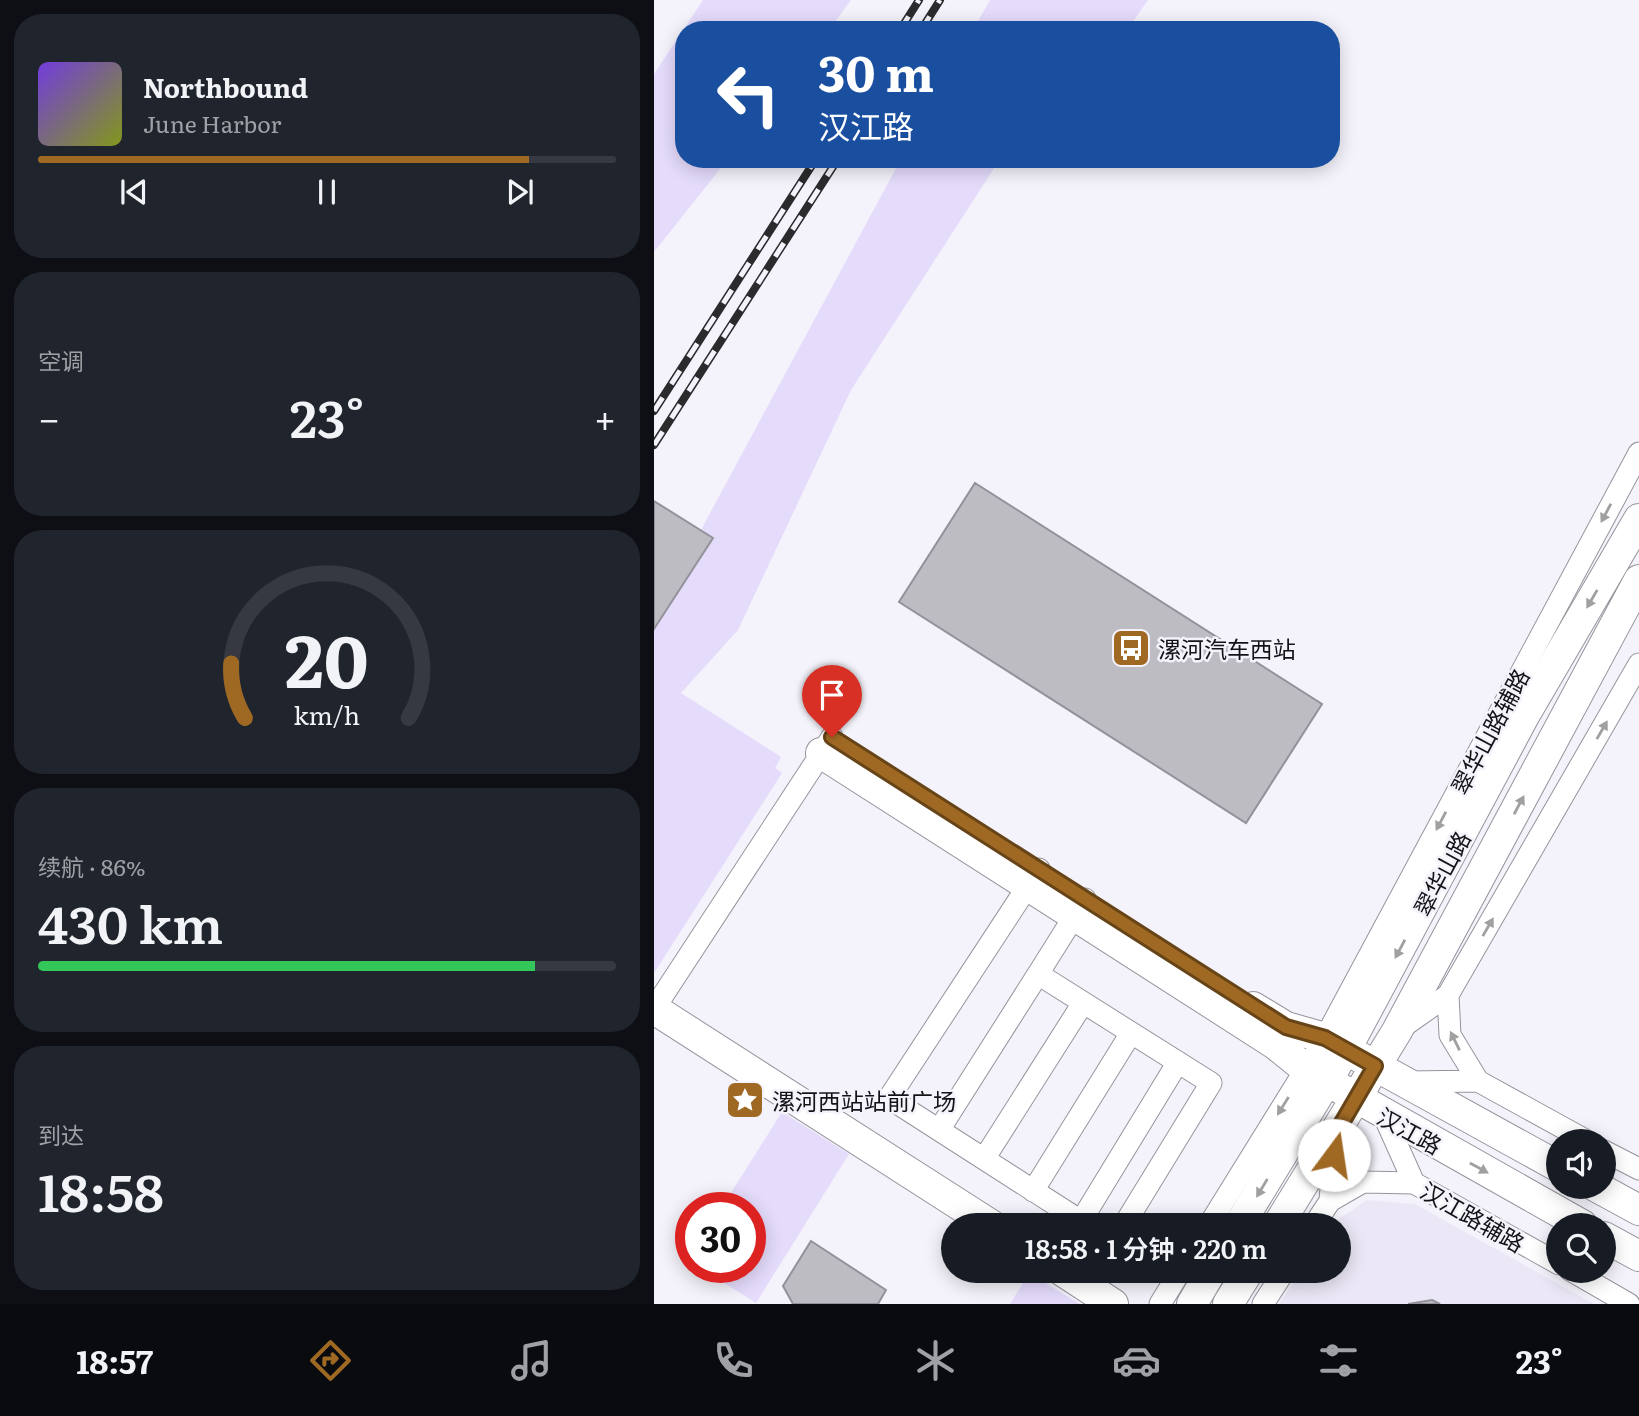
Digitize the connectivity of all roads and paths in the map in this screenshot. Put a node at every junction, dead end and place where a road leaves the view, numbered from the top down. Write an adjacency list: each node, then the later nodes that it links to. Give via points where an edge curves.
1 (1639, 453): 14 (street, 翠华山路辅路, one-way to 14)
2 (1639, 519): 14 (street, 翠华山路, one-way to 14)
3 (1639, 580): 12 (street, 翠华山路, one-way to 3)
4 (1639, 664): 9 (street, one-way to 4)
5 (827, 745): 6 (street, 汉江路); 11 (street)
6 (1033, 878): 7 (street, 汉江路); 23 (street, via 889,1098)
7 (1080, 908): 8 (street); 14 (street, 汉江路, via 1286,1027); 17 (street, 汉江路)
8 (1038, 974): 10 (street); 23 (street)
9 (1448, 995): 12 (street); 18 (street, one-way to 9, via 1450,1035)
10 (1083, 1003): 13 (street); 26 (street)
11 (655, 1009): 34 (street)
12 (1397, 1031): 16 (street, 翠华山路)
13 (1131, 1033): 15 (street); 30 (street)
14 (1336, 1044): 16 (street, 汉江路); 17 (street, 翠华山路)
15 (1178, 1062): 36 (street); 37 (street, via 1211,1083)
16 (1375, 1066): 19 (street, 汉江路); 20 (street, 翠华山路)
17 (1316, 1075): 20 (street, 汉江路); 38 (street, one-way to 38); 39 (street, 翠华山路, one-way to 39)
18 (1478, 1081): 19 (street); 22 (street)
19 (1403, 1082): 27 (street, 汉江路)
20 (1356, 1100): 21 (street, 汉江路); 24 (street, 翠华山路)
21 (1384, 1116): 29 (street, 汉江路辅路); 42 (street, 汉江路, one-way to 42)
22 (1565, 1129)
23 (939, 1130): 26 (street)
24 (1336, 1133): 32 (street); 40 (street, 翠华山路)
25 (1616, 1158): 28 (street)
26 (984, 1159): 30 (street)
27 (1546, 1160)
28 (1639, 1170)
29 (1414, 1183): 32 (street, via 1363,1182); 45 (street, 汉江路辅路)
30 (1033, 1191): 35 (street)
31 (1616, 1197): 33 (street)
32 (1330, 1200): 41 (street)
33 (1639, 1210)
34 (972, 1213)
35 (1068, 1213)
36 (1090, 1213)
37 (1131, 1213)
38 (1218, 1213)
39 (1246, 1213)
40 (1286, 1213)
41 (1322, 1213)
42 (1560, 1213)
43 (1616, 1244): 44 (street)
44 (1639, 1256)
45 (1546, 1257)
46 (1081, 1283): 52 (street)
47 (1173, 1283): 53 (street)
48 (1204, 1283): 54 (street)
49 (1241, 1283): 55 (street)
50 (1277, 1283): 56 (street)
51 (1593, 1283): 57 (street)
52 (1113, 1304)
53 (1160, 1304)
54 (1192, 1304)
55 (1228, 1304)
56 (1263, 1304)
57 (1629, 1304)

